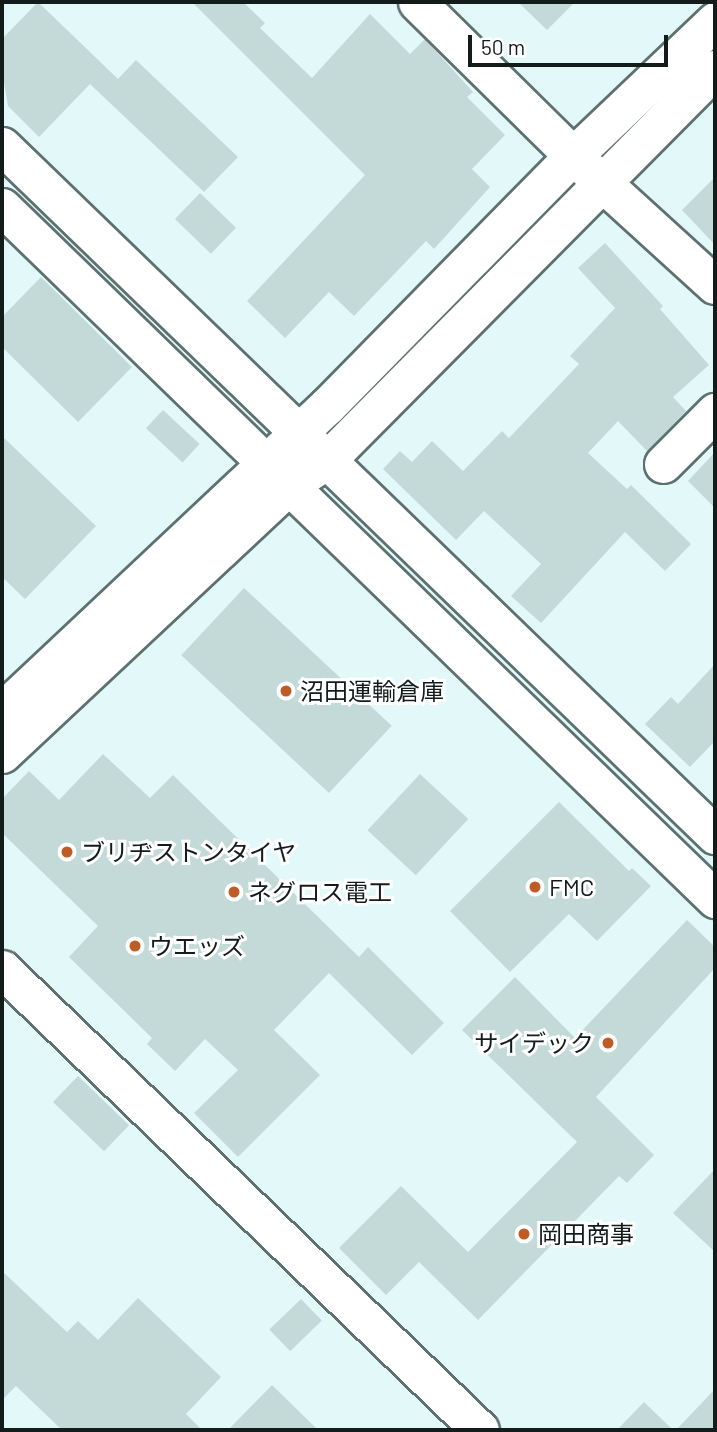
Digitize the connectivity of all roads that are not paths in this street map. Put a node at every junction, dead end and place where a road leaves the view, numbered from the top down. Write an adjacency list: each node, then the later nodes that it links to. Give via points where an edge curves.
1 (417, 2): 5 (street)
2 (715, 21): 5 (street)
3 (715, 69): 6 (street)
4 (2, 146): 10 (street)
5 (573, 156): 6 (street); 10 (street)
6 (600, 181): 8 (street); 11 (street)
7 (2, 207): 13 (street)
8 (715, 285)
9 (715, 412): 12 (street)
10 (298, 433): 11 (street); 13 (street)
11 (327, 460): 13 (street); 16 (street)
12 (663, 464)
13 (277, 474): 14 (street); 15 (street); 17 (street)
14 (2, 711)
15 (2, 754)
16 (715, 835)
17 (715, 899)
18 (2, 969): 19 (street)
19 (480, 1430)

